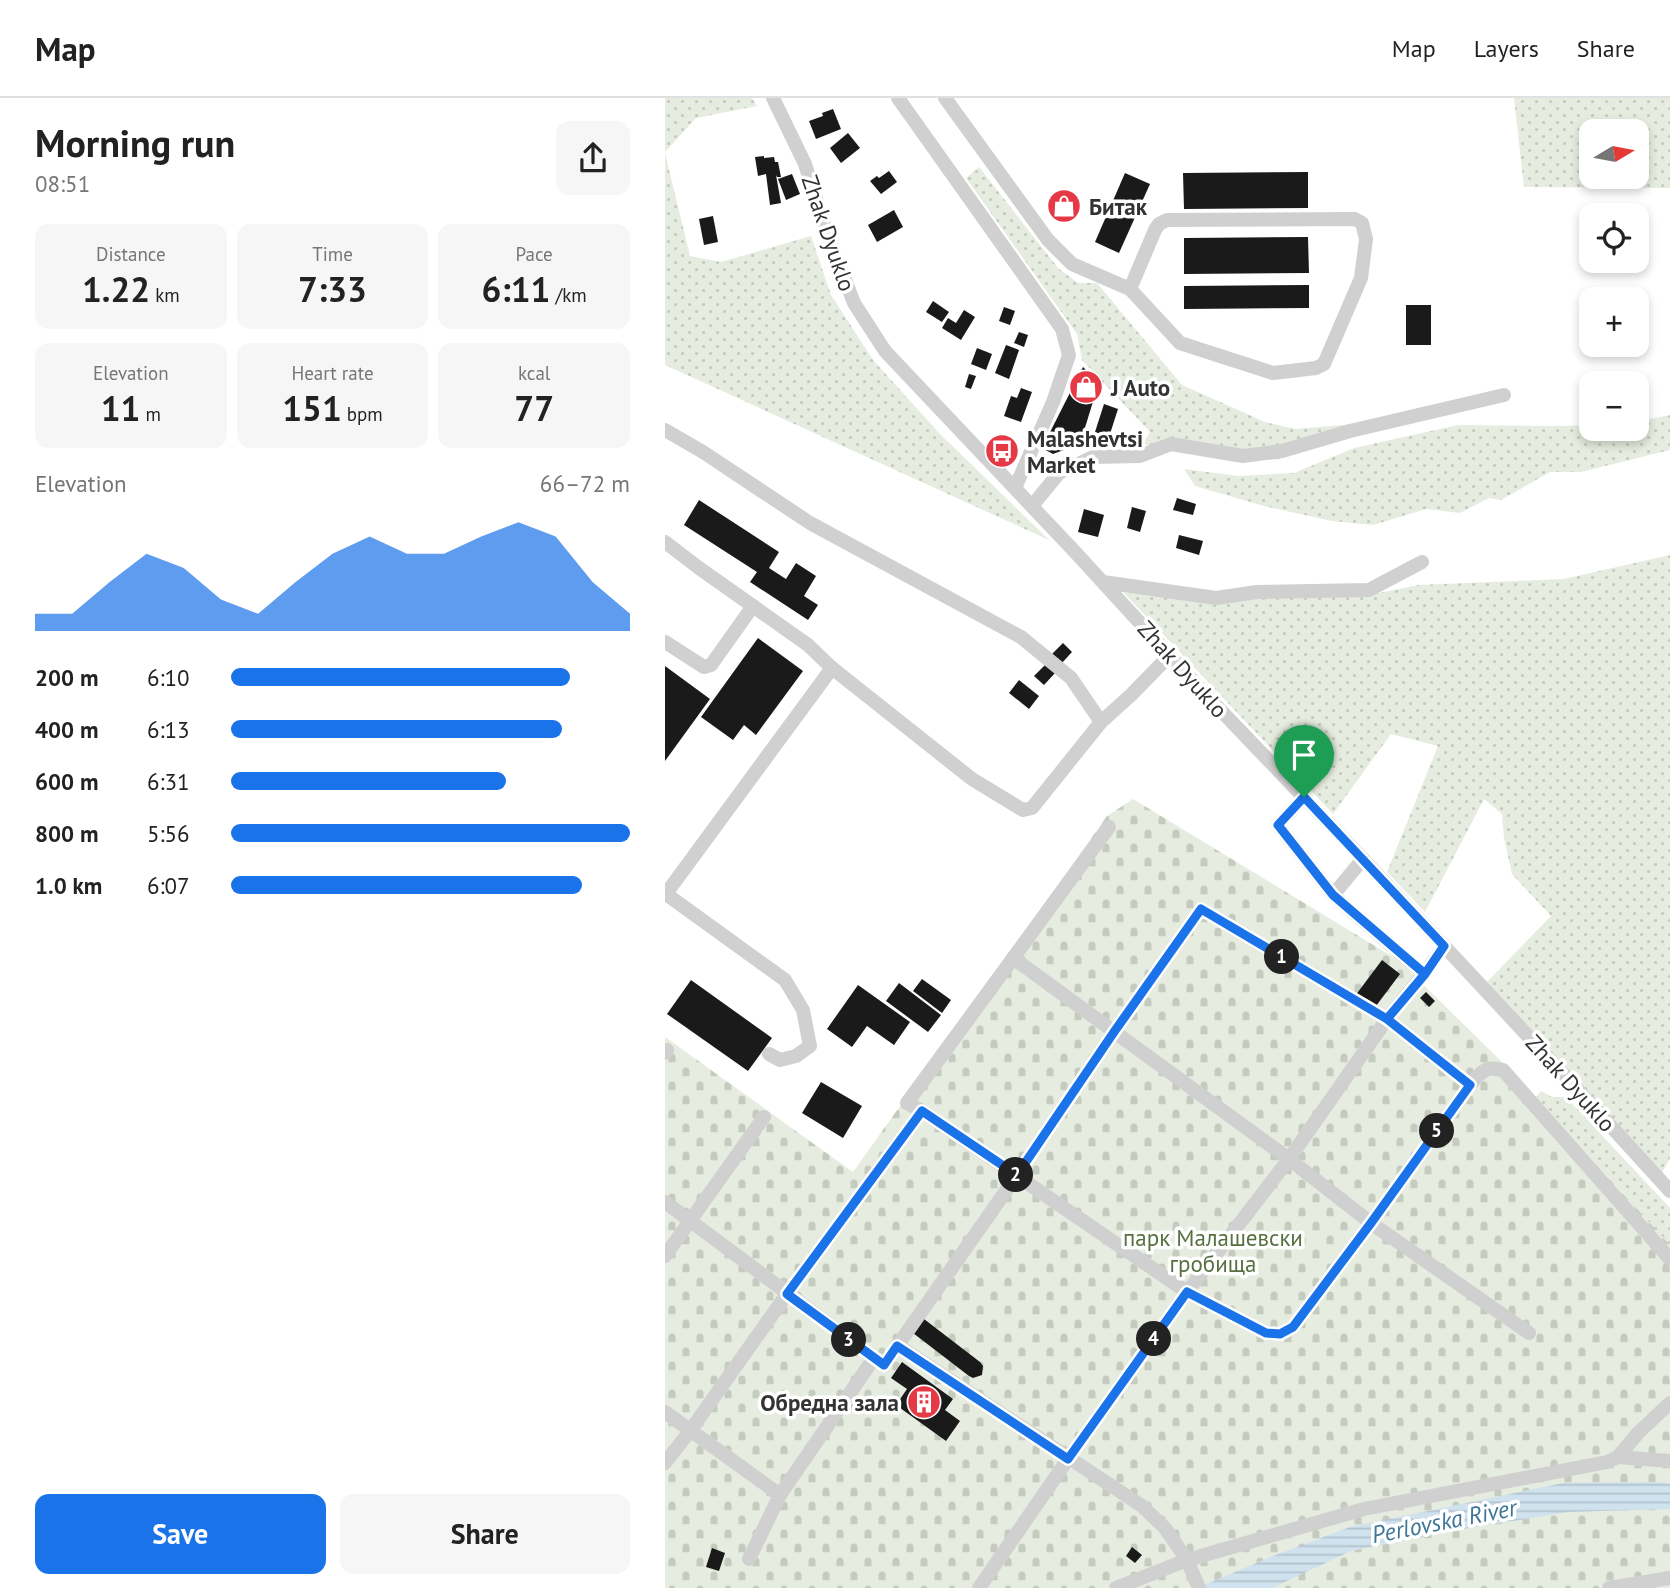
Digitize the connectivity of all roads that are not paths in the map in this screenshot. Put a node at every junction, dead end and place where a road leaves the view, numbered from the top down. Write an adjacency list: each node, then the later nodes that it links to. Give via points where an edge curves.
1 (773, 98): 7 (street, Zhak Dyuklo, via 804,164 854,303 885,351)
2 (898, 98): 7 (street, via 1062,329 1069,355)
3 (945, 98): 4 (street, via 1048,240 1072,264)
4 (1130, 289): 4 (street, via 1180,343 1273,373 1316,368 1324,364 1361,278 1366,239 1355,219 1167,220 1155,230)
5 (1504, 395): 8 (street, via 1282,451 1243,456 1171,444 1140,456 1093,457 1059,473)
6 (665, 430): 16 (street, via 810,523 1021,637 1071,678)
7 (1015, 488): 8 (street, Zhak Dyuklo)
8 (1032, 506): 11 (street, Zhak Dyuklo)
9 (665, 542): 12 (street)
10 (1422, 562): 11 (street, via 1369,590 1258,592 1216,598)
11 (1103, 582): 14 (street, Zhak Dyuklo)
12 (753, 606): 13 (street, via 708,667); 15 (street, via 809,645)
13 (665, 642)
14 (1171, 655): 16 (street); 17 (street, Zhak Dyuklo)
15 (832, 668): 16 (street, via 972,779 1023,810 1032,808); 20 (street)
16 (1101, 722)
17 (1304, 797): 19 (street, Zhak Dyuklo); 21 (street, via 1278,825)
18 (1109, 827): 23 (street)
19 (1363, 859): 21 (street); 22 (street, Zhak Dyuklo)
20 (665, 894): 27 (street, via 785,980 803,1010 810,1046 780,1060)
21 (1333, 895): 24 (street)
22 (1444, 946): 24 (street); 33 (street, Zhak Dyuklo)
23 (1013, 958): 26 (street); 29 (street, via 907,1102)
24 (1425, 974): 25 (street)
25 (1387, 1019): 26 (street, via 1201,909); 28 (street); 31 (street)
26 (1114, 1032): 31 (street); 32 (street)
27 (769, 1054)
28 (1470, 1085): 36 (street); 38 (street, via 1481,1071 1503,1070)
29 (922, 1111): 32 (street); 40 (street)
30 (764, 1117): 35 (street)
31 (1289, 1159): 36 (street); 39 (street)
32 (1017, 1175): 39 (street); 42 (street)
33 (1670, 1191)
34 (665, 1202): 35 (street)
35 (691, 1222): 37 (street); 40 (street)
36 (1371, 1223): 39 (street, via 1293,1327 1280,1334 1266,1333); 41 (street)
37 (665, 1256)
38 (1670, 1259)
39 (1187, 1292): 48 (street)
40 (787, 1294): 43 (street); 46 (street)
41 (1529, 1333)
42 (897, 1346): 43 (street, via 884,1365); 48 (street)
43 (874, 1358): 51 (street)
44 (1670, 1404): 47 (street)
45 (665, 1412): 46 (street)
46 (690, 1431): 50 (street); 51 (street)
47 (1618, 1457): 49 (street); 53 (street, via 1364,1509)
48 (1068, 1459): 53 (street, via 1142,1506 1165,1528); 56 (street)
49 (1670, 1461)
50 (665, 1463)
51 (781, 1495): 52 (street)
52 (749, 1559)
53 (1187, 1560): 55 (street); 57 (street)
54 (1670, 1578): 58 (street)
55 (1197, 1584)
56 (979, 1588)
57 (1116, 1588)
58 (1609, 1588)

